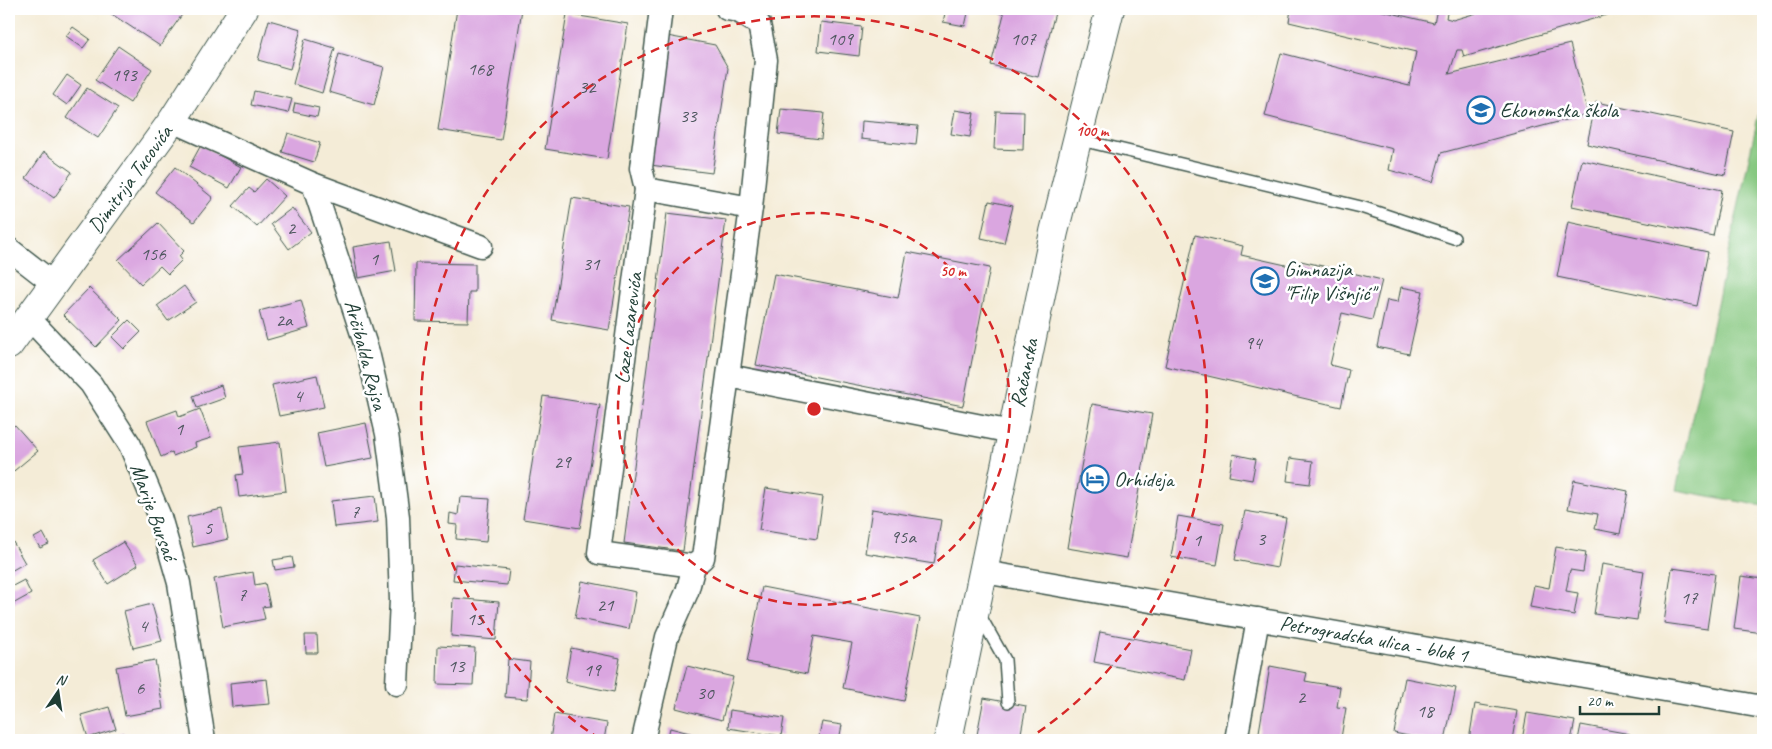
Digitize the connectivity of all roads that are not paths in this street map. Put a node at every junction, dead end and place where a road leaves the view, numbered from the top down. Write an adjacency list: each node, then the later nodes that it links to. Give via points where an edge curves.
1 (244, 9): 5 (main road, Dimitrija Tucovića)
2 (661, 9): 8 (street, Laze Lazarevića, via 641,168)
3 (727, 9): 9 (street, via 738,11 759,24 766,60)
4 (1110, 9): 6 (main road, Račanska)
5 (172, 121): 7 (street); 13 (main road, Dimitrija Tucovića)
6 (1077, 139): 10 (lane, via 1361,207); 17 (main road, Račanska)
7 (313, 184): 11 (street); 22 (street, Arčibalda Rajsa, via 368,352 387,434 398,517 401,600)
8 (646, 189): 9 (street); 18 (street, Laze Lazarevića, via 599,553)
9 (751, 208): 16 (street)
10 (1454, 238)
11 (482, 246)
12 (9, 250): 13 (street)
13 (54, 284): 14 (main road, Dimitrija Tucovića)
14 (30, 318): 15 (main road, Dimitrija Tucovića); 25 (street, Marije Bursać, via 91,384 130,445 160,517 179,584)
15 (9, 345)
16 (729, 376): 17 (street); 18 (street, via 703,558)
17 (1012, 432): 19 (main road, Račanska)
18 (694, 566): 26 (street, via 687,592 667,637)
19 (984, 572): 20 (main road, Račanska); 21 (street, Petrogradska ulica - blok 1)
20 (976, 608): 23 (lane, via 1005,660); 27 (main road, Račanska)
21 (1258, 619): 24 (street, Petrogradska ulica - blok 1); 28 (street)
22 (397, 684)
23 (1008, 702)
24 (1763, 707)
25 (204, 740)
26 (643, 740)
27 (948, 740)
28 (1236, 740)

